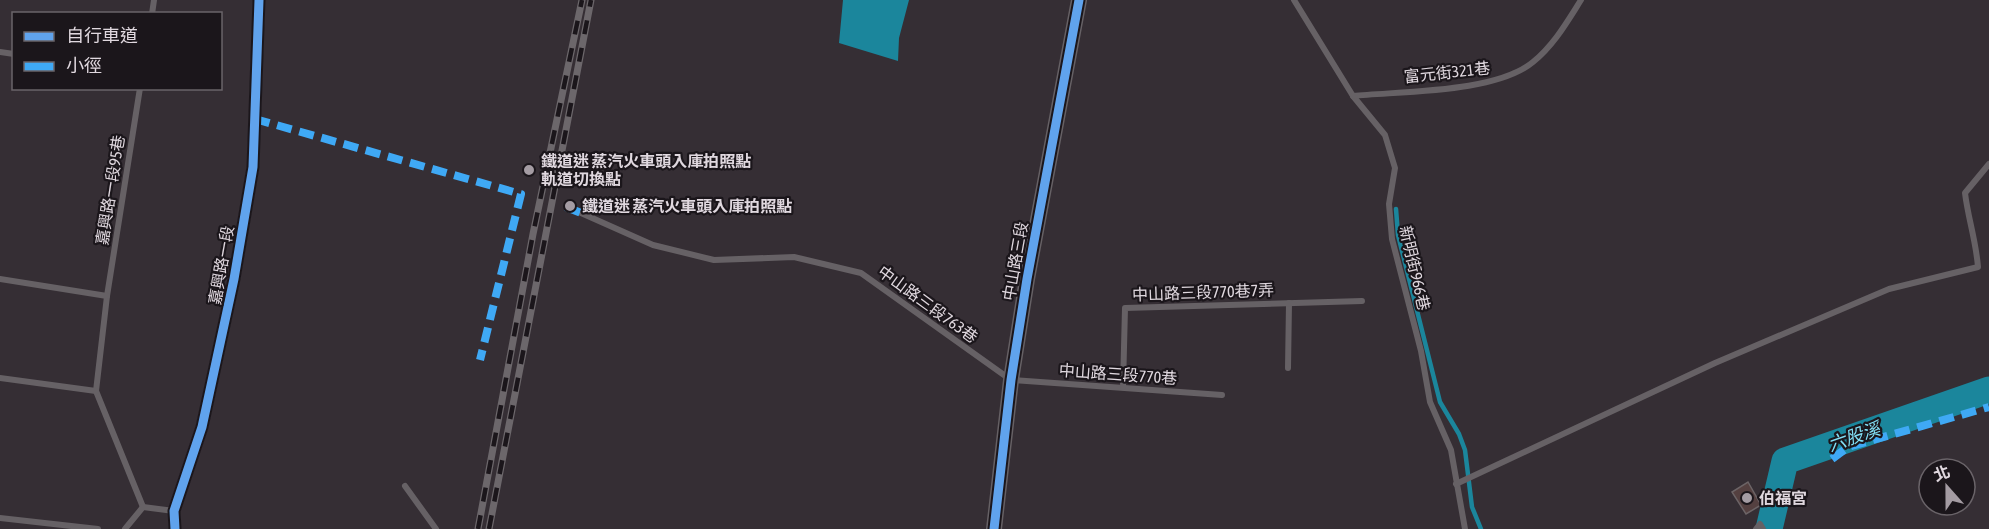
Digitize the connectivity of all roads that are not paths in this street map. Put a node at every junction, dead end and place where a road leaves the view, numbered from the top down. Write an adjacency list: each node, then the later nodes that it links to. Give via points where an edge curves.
1 (259, 0): 22 (street, 嘉興路一段, via 253,167 202,427)
2 (1079, 0): 15 (street, 中山路三段)
3 (1294, 0): 6 (lane, 新明街966巷)
4 (1581, 0): 6 (lane, 富元街321巷, via 1551,45 1532,64 1499,81)
5 (140, 90): 10 (lane, 嘉興路一段95巷)
6 (1353, 96): 19 (lane, 新明街966巷, via 1385,135 1395,168 1389,204 1392,239 1430,402 1451,450)
7 (1989, 164): 19 (lane, via 1965,193 1978,267 1889,289 1715,363)
8 (581, 213): 15 (lane, 中山路三段763巷, via 653,245 714,260 794,257 861,273)
9 (0, 279): 10 (lane)
10 (107, 296): 17 (lane, 嘉興路一段95巷)
11 (1362, 301): 12 (lane, 中山路三段770巷7弄)
12 (1289, 303): 13 (lane, 中山路三段770巷7弄); 16 (lane, 中山路三段770巷7弄, via 1125,308)
13 (1288, 368)
14 (0, 378): 17 (lane)
15 (1011, 380): 16 (lane, 中山路三段770巷); 28 (street, 中山路三段)
16 (1123, 387): 18 (lane, 中山路三段770巷)
17 (96, 391): 21 (lane, 嘉興路一段95巷)
18 (1222, 395)
19 (1456, 484): 29 (lane, 新明街966巷)
20 (405, 486): 27 (lane)
21 (143, 507): 22 (lane); 24 (lane)
22 (174, 511): 26 (street, 嘉興路一段)
23 (0, 518): 25 (lane)
24 (122, 528)
25 (98, 529)
26 (175, 529)
27 (436, 529)
28 (994, 529)
29 (1465, 529)

